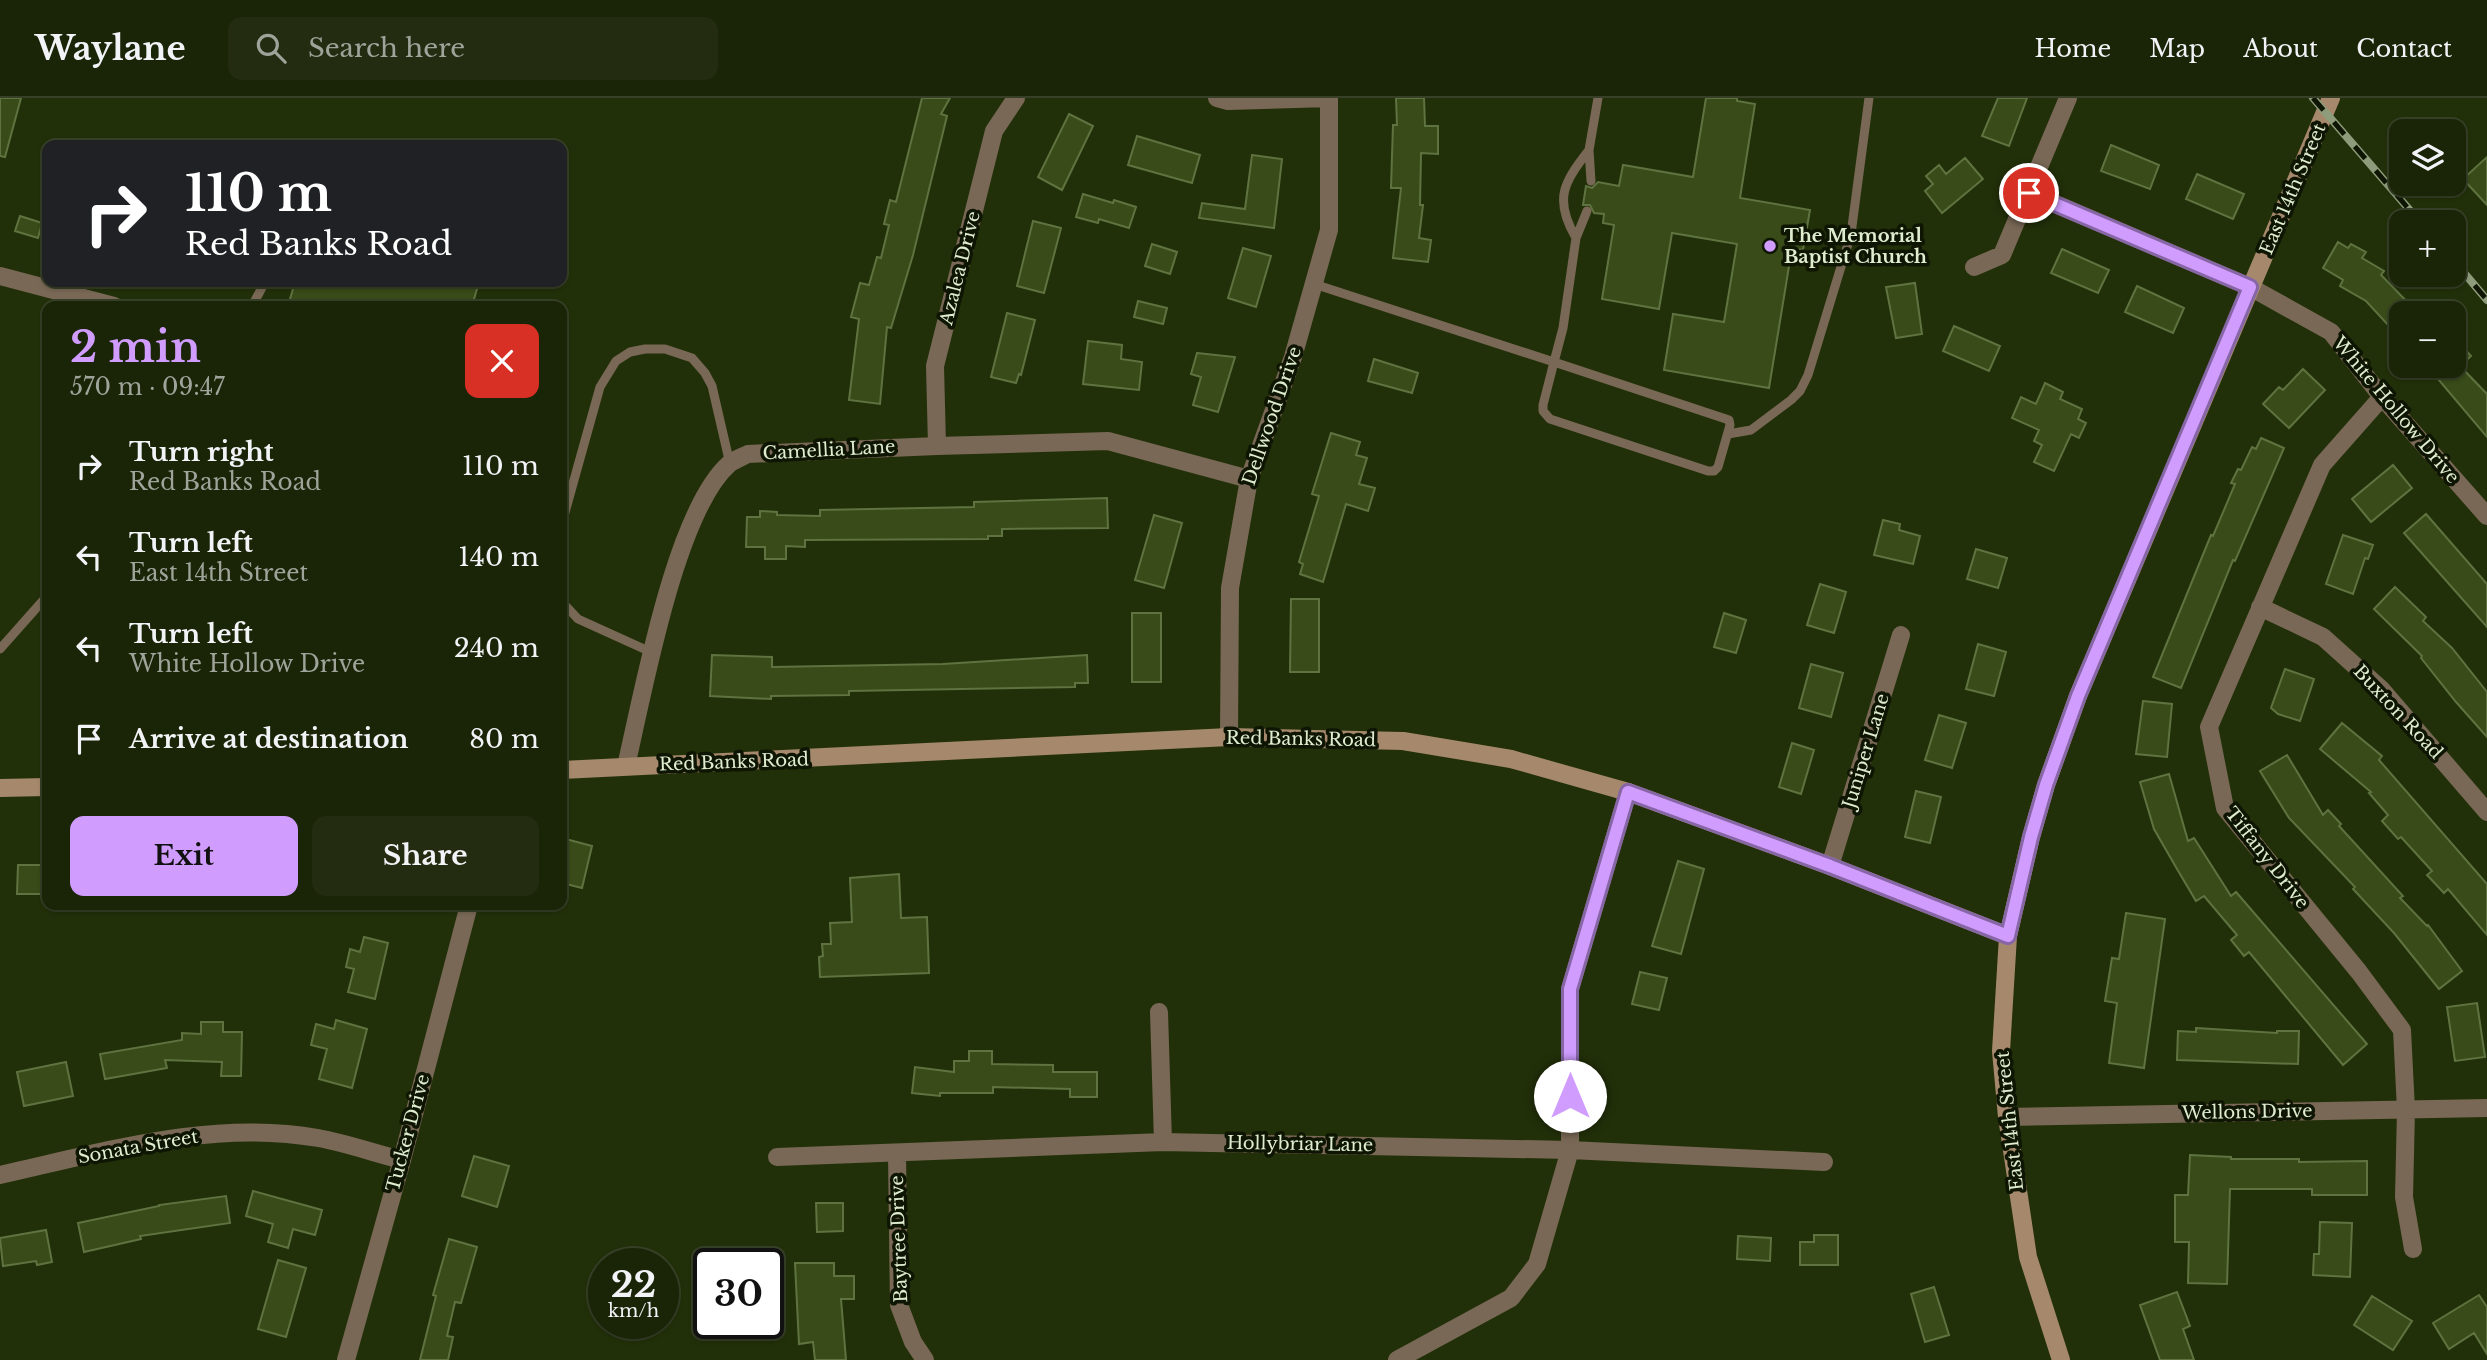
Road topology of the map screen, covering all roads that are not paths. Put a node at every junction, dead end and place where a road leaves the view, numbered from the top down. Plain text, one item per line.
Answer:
1 (1016, 98) edge
2 (1217, 98) edge
3 (1329, 98) edge
4 (1598, 98) edge
5 (1870, 98) edge
6 (2068, 98) edge
7 (2331, 98) edge
8 (1589, 150) junction
9 (1591, 181) dead end
10 (2029, 193) junction
11 (1587, 211) dead end
12 (1576, 238) junction
13 (1974, 267) dead end
14 (0, 276) edge
15 (1314, 284) junction
16 (2250, 287) junction
17 (95, 301) edge
18 (1554, 362) junction
19 (2382, 397) junction
20 (1728, 434) junction
21 (937, 446) junction
22 (730, 464) junction
23 (1249, 479) junction
24 (567, 505) edge
25 (2487, 516) edge
26 (42, 602) edge
27 (567, 607) edge
28 (2260, 607) junction
29 (1901, 635) dead end
30 (0, 649) edge
31 (653, 653) junction
32 (1228, 737) junction
33 (626, 766) junction
34 (567, 770) edge
35 (42, 787) edge
36 (0, 788) edge
37 (1628, 792) junction
38 (2487, 812) edge
39 (1830, 866) junction
40 (467, 910) edge
41 (2008, 936) junction
42 (1159, 1012) dead end
43 (2487, 1108) edge
44 (2406, 1110) junction
45 (2007, 1116) junction
46 (1163, 1142) junction
47 (1570, 1150) junction
48 (897, 1154) junction
49 (777, 1157) dead end
50 (402, 1160) junction
51 (1824, 1162) dead end
52 (0, 1175) edge
53 (2413, 1250) dead end
54 (346, 1360) edge
55 (925, 1360) edge
56 (1397, 1360) edge
57 (2061, 1360) edge

1 - 21 street, Azalea Drive
2 - 3 street
3 - 15 street, Dellwood Drive
4 - 8 lane
5 - 20 lane
6 - 10 street
7 - 16 street, East 14th Street
8 - 9 lane
8 - 12 lane
10 - 13 street
10 - 16 street, White Hollow Drive
11 - 12 lane
12 - 18 lane
14 - 17 street
15 - 18 lane
15 - 23 street, Dellwood Drive
16 - 19 street, White Hollow Drive
16 - 41 street, East 14th Street
18 - 20 lane
18 - 20 lane
19 - 25 street, White Hollow Drive
19 - 28 street, Tiffany Drive
21 - 22 street, Camellia Lane
21 - 23 street, Camellia Lane
22 - 24 lane
22 - 31 street
23 - 32 street, Dellwood Drive
26 - 30 lane
27 - 31 lane
28 - 38 street, Buxton Road
28 - 44 street, Tiffany Drive
29 - 39 street, Juniper Lane
31 - 33 street
32 - 33 street, Red Banks Road
32 - 37 street, Red Banks Road
33 - 34 street, Red Banks Road
35 - 36 street
37 - 39 street, Red Banks Road
37 - 47 street
39 - 41 street, Red Banks Road
40 - 50 street, Tucker Drive
41 - 45 street, East 14th Street
42 - 46 street
43 - 44 street, Wellons Drive
44 - 45 street, Wellons Drive
44 - 53 street, Tiffany Drive
45 - 57 street, East 14th Street
46 - 47 street, Hollybriar Lane
46 - 48 street, Hollybriar Lane
47 - 51 street, Hollybriar Lane
47 - 56 street
48 - 49 street, Hollybriar Lane
48 - 55 street, Baytree Drive
50 - 52 street, Sonata Street
50 - 54 street, Tucker Drive

